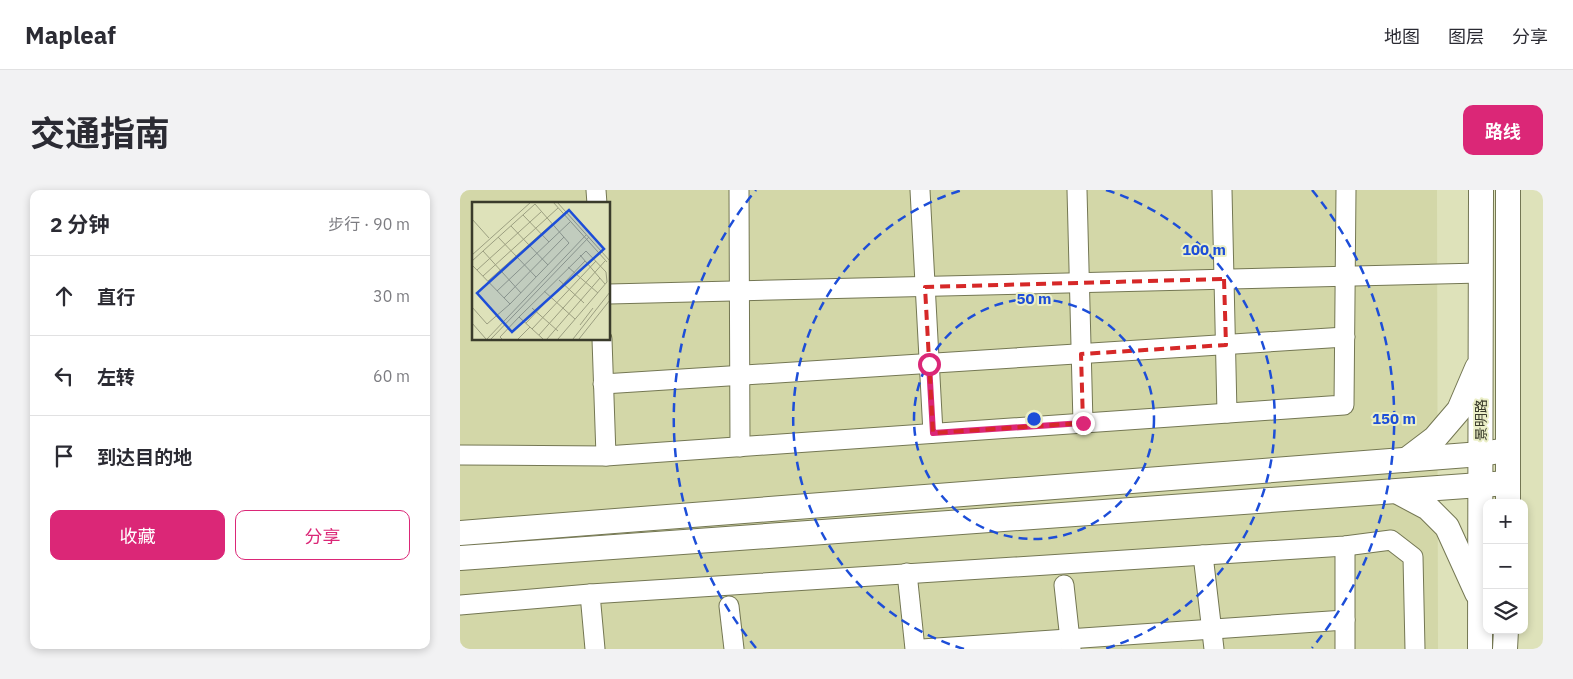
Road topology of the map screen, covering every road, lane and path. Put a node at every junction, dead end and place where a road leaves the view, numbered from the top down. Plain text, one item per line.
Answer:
1 (739, 190) edge
2 (920, 190) edge
3 (1077, 190) edge
4 (1222, 190) edge
5 (1346, 190) edge
6 (1481, 190) edge
7 (1508, 190) edge
8 (1481, 273) junction
9 (1345, 276) junction
10 (1224, 279) junction
11 (1080, 283) junction
12 (926, 286) junction
13 (739, 291) junction
14 (610, 294) edge
15 (1344, 337) junction
16 (602, 340) edge
17 (1226, 345) junction
18 (1081, 354) junction
19 (1481, 360) junction
20 (929, 364) junction
21 (739, 376) junction
22 (603, 384) junction
23 (1227, 413) junction
24 (1083, 423) junction
25 (933, 433) junction
26 (740, 446) junction
27 (1507, 450) junction
28 (1480, 454) junction
29 (460, 455) edge
30 (606, 456) junction
31 (1406, 460) junction
32 (1482, 486) junction
33 (1398, 492) junction
34 (1508, 493) edge
35 (460, 534) edge
36 (1346, 546) junction
37 (1203, 555) junction
38 (460, 558) edge
39 (907, 573) junction
40 (1064, 586) dead end
41 (590, 594) junction
42 (1480, 600) junction
43 (460, 605) edge
44 (729, 606) dead end
45 (1345, 620) junction
46 (1212, 629) junction
47 (1506, 634) edge
48 (1070, 644) edge
49 (595, 649) edge
50 (734, 649) edge
51 (915, 649) edge
52 (922, 649) edge
53 (1214, 649) edge
54 (1345, 649) edge
55 (1415, 649) edge
56 (1480, 649) edge
57 (1505, 649) edge

1 - 13 street
2 - 12 street
3 - 11 street
4 - 10 street
5 - 9 street
6 - 8 street, 景明路
7 - 27 street, 景明路
8 - 9 street
8 - 19 street, 景明路
9 - 10 street
9 - 15 street
10 - 11 street
10 - 17 street
11 - 12 street
11 - 18 street
12 - 13 street
12 - 20 street
13 - 14 street
13 - 21 street
15 - 17 street
15 - 23 street
16 - 22 street
17 - 18 street
17 - 23 street
18 - 20 street
18 - 24 street
19 - 28 street, 景明路
19 - 31 street
20 - 21 street
20 - 25 street
21 - 22 street
21 - 26 street
22 - 30 street
23 - 24 street
24 - 25 street
25 - 26 street
26 - 30 street
27 - 28 street
27 - 34 street, 景明路
28 - 31 street
28 - 32 street, 景明路
29 - 30 street
31 - 35 street
32 - 33 street
32 - 34 street
32 - 42 street, 景明路
33 - 38 street
33 - 42 street
36 - 37 street
36 - 45 street
36 - 55 street
37 - 39 street
37 - 46 street
39 - 41 street
39 - 51 street
40 - 48 street
41 - 43 street
41 - 49 street
42 - 56 street, 景明路
44 - 50 street
45 - 46 street
45 - 54 street
46 - 48 street
46 - 53 street
47 - 57 street
48 - 52 street

